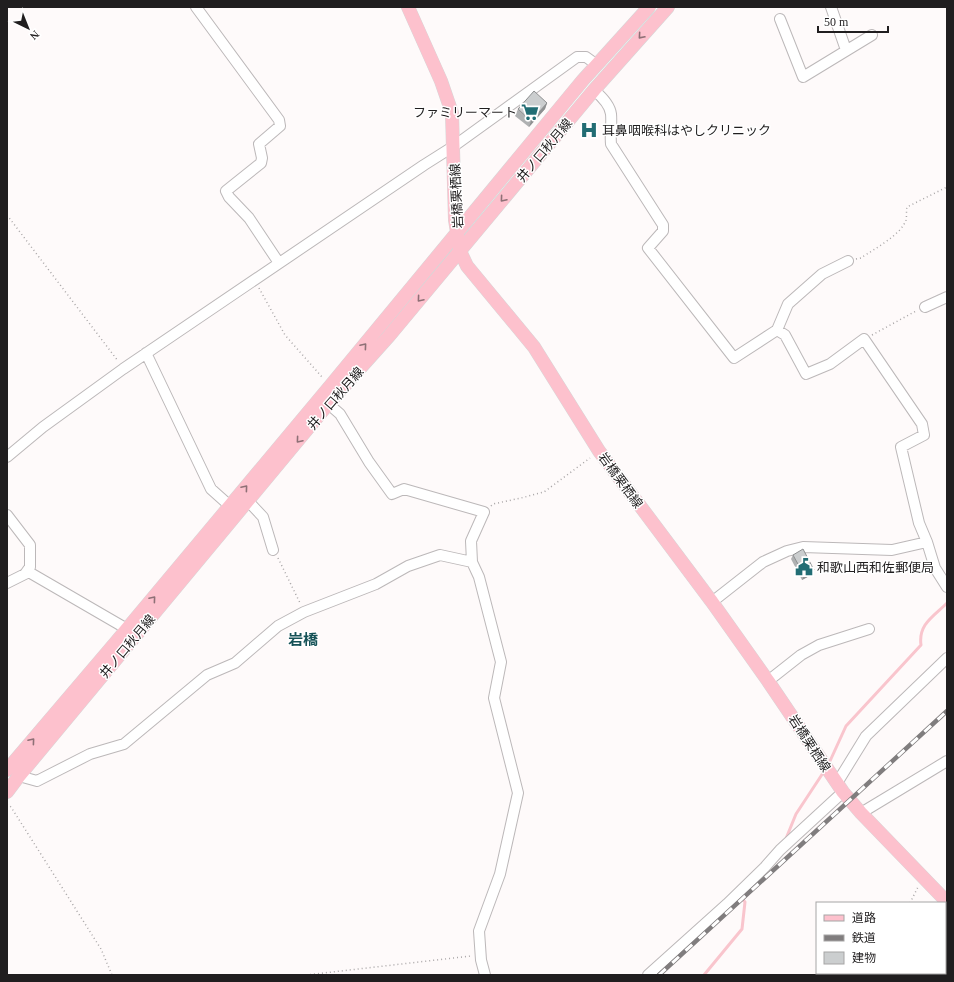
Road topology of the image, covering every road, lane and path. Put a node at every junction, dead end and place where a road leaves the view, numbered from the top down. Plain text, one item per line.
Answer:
1 (196, 7) edge
2 (408, 7) edge
3 (649, 7) edge
4 (668, 7) edge
5 (831, 7) edge
6 (780, 19) dead end
7 (872, 35) dead end
8 (846, 50) junction
9 (596, 65) junction
10 (594, 90) junction
11 (454, 146) junction
12 (947, 187) edge
13 (7, 214) edge
14 (457, 234) junction
15 (460, 251) junction
16 (848, 261) joint
17 (280, 263) junction
18 (254, 280) junction
19 (947, 297) edge
20 (925, 307) joint
21 (778, 330) junction
22 (864, 339) junction
23 (146, 353) junction
24 (124, 369) junction
25 (331, 386) junction
26 (325, 400) junction
27 (599, 451) junction
28 (7, 457) edge
29 (248, 501) junction
30 (230, 506) junction
31 (484, 512) junction
32 (7, 515) edge
33 (927, 542) junction
34 (273, 550) joint
35 (472, 562) junction
36 (27, 571) junction
37 (7, 583) edge
38 (947, 586) edge
39 (712, 602) junction
40 (304, 612) junction
41 (127, 629) junction
42 (869, 629) dead end
43 (947, 658) edge
44 (768, 681) junction
45 (947, 761) edge
46 (13, 773) edge
47 (840, 788) junction
48 (7, 792) edge
49 (7, 804) edge
50 (861, 813) junction
51 (923, 876) junction
52 (910, 902) edge
53 (947, 902) edge
54 (481, 954) junction
55 (112, 975) edge
56 (306, 975) edge
57 (485, 975) edge
58 (648, 975) edge

1 - 17 street
2 - 11 main road, 岩橋栗栖線
3 - 9 main road, 井ノ口秋月線
4 -> 10 main road, 井ノ口秋月線
5 - 8 street
6 - 8 street
7 - 8 street
9 - 11 street
9 - 14 main road, 井ノ口秋月線
10 -> 15 main road, 井ノ口秋月線
10 - 21 street
11 - 14 main road, 岩橋栗栖線
11 - 17 street
12 - 16 path
13 - 24 path
14 - 15 main road, 岩橋栗栖線
25 -> 14 main road, 井ノ口秋月線
15 -> 26 main road, 井ノ口秋月線
15 - 27 main road, 岩橋栗栖線
16 - 21 street
17 - 18 street
18 - 23 street
18 - 25 path
19 - 20 street
20 - 22 path
21 - 22 street
22 - 33 street
23 - 24 street
23 - 30 street
24 - 28 street
25 - 26 main road, 井ノ口秋月線
26 -> 29 main road, 井ノ口秋月線
30 -> 26 main road, 井ノ口秋月線
26 - 31 street
27 - 31 path
27 - 39 main road, 岩橋栗栖線
29 - 34 street
29 - 46 main road, 井ノ口秋月線
41 -> 30 main road, 井ノ口秋月線
31 - 35 street
32 - 36 street
33 - 38 street
33 - 39 street
34 - 40 path
35 - 40 street
35 - 54 street
36 - 37 street
36 - 41 street
39 - 44 main road, 岩橋栗栖線
40 - 46 street
46 -> 41 main road, 井ノ口秋月線
42 - 44 street
43 - 47 street
44 - 47 main road, 岩橋栗栖線
45 - 50 street
46 - 48 main road, 井ノ口秋月線
47 - 50 main road, 岩橋栗栖線
47 - 58 street
49 - 55 path
50 - 51 main road, 岩橋栗栖線
51 - 52 path
51 - 53 main road, 岩橋栗栖線
54 - 56 path
54 - 57 street

